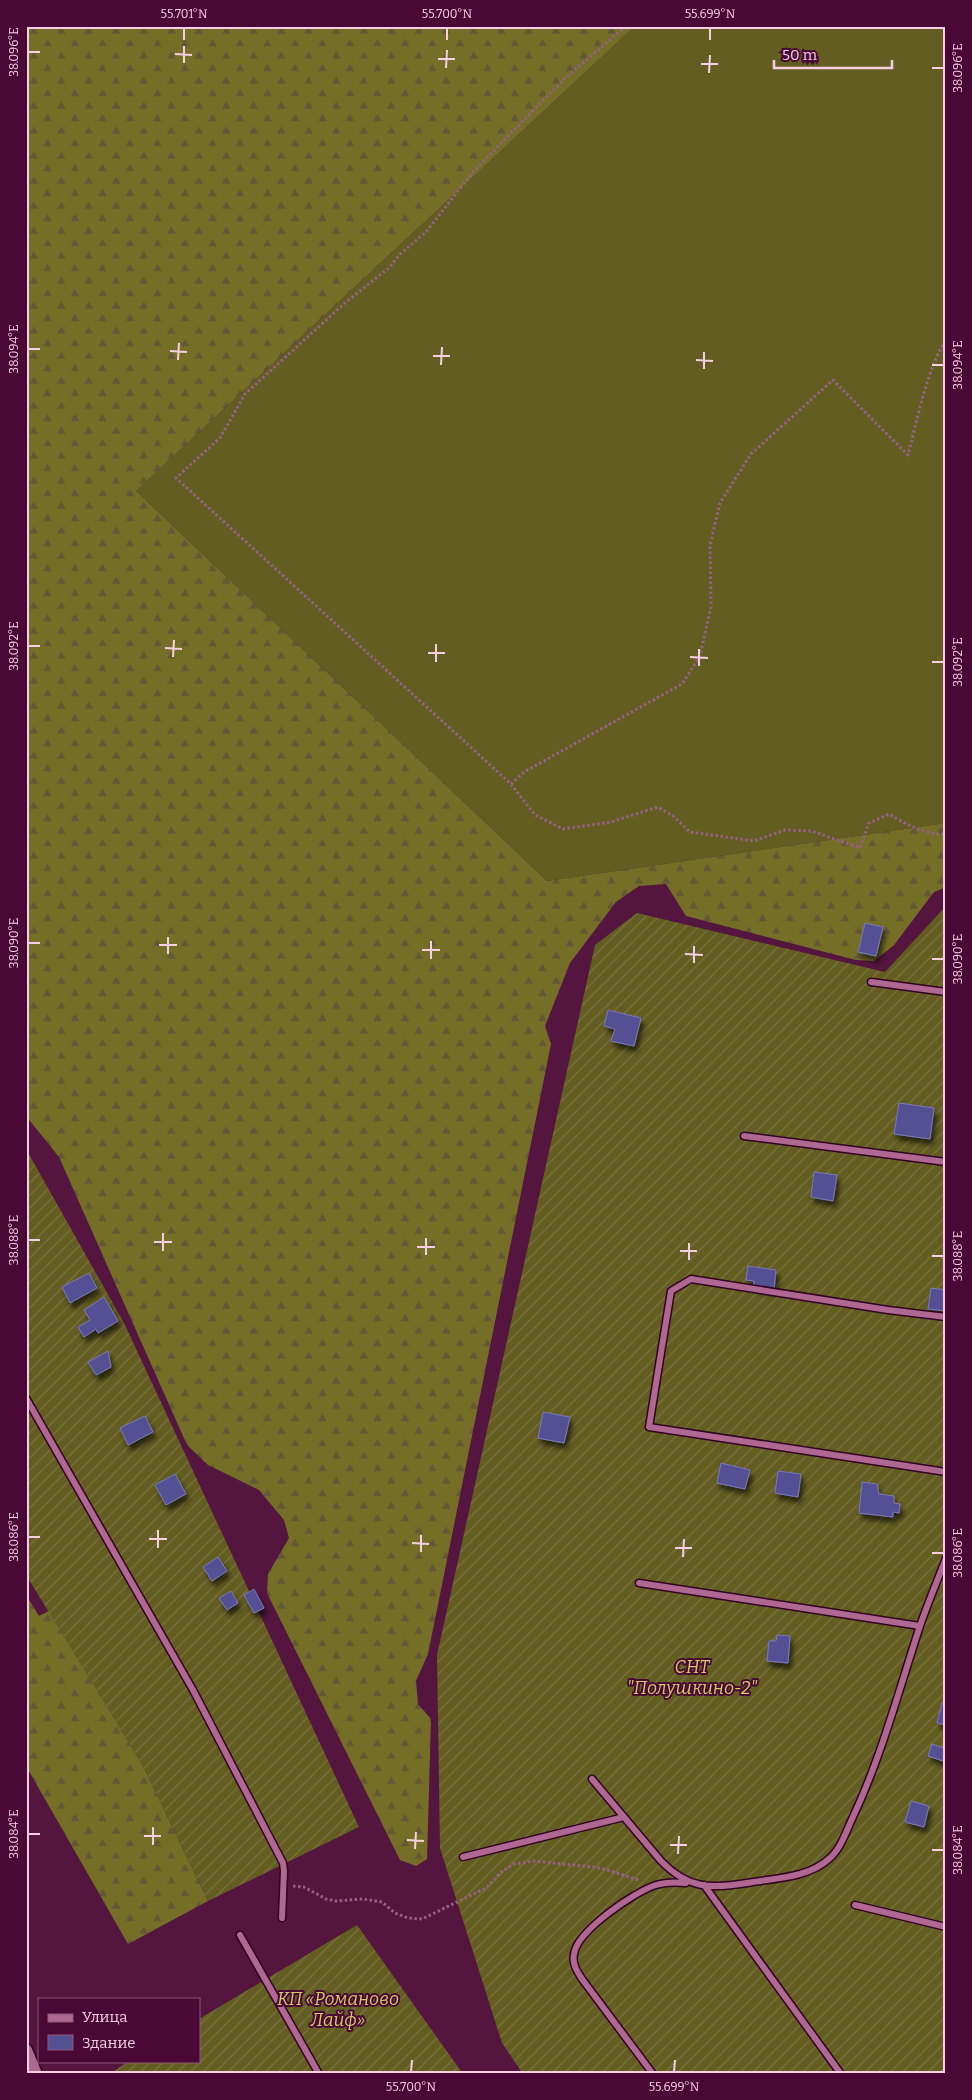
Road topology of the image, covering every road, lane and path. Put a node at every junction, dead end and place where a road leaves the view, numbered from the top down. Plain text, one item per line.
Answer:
1 (626, 26) edge
2 (946, 342) edge
3 (511, 784) junction
4 (946, 834) edge
5 (871, 982) dead end
6 (946, 992) edge
7 (744, 1136) dead end
8 (946, 1162) edge
9 (946, 1317) edge
10 (26, 1398) edge
11 (946, 1472) edge
12 (946, 1558) edge
13 (639, 1583) dead end
14 (920, 1626) junction
15 (592, 1779) dead end
16 (624, 1817) junction
17 (463, 1857) dead end
18 (693, 1883) junction
19 (284, 1885) junction
20 (654, 1885) junction
21 (704, 1886) junction
22 (855, 1905) dead end
23 (282, 1918) dead end
24 (946, 1927) edge
25 (240, 1935) dead end
26 (26, 2050) edge
27 (36, 2074) edge
28 (319, 2074) edge
29 (653, 2074) edge
30 (841, 2074) edge

1 - 3 path
2 - 3 path
3 - 4 path
5 - 6 lane
7 - 8 lane
9 - 11 lane
10 - 19 lane
12 - 14 lane
13 - 14 lane
14 - 21 lane
15 - 16 lane
16 - 17 lane
16 - 18 lane
18 - 20 lane
18 - 21 lane
19 - 20 path
19 - 23 lane
20 - 29 lane
21 - 30 lane
22 - 24 lane
25 - 28 lane
26 - 27 street

